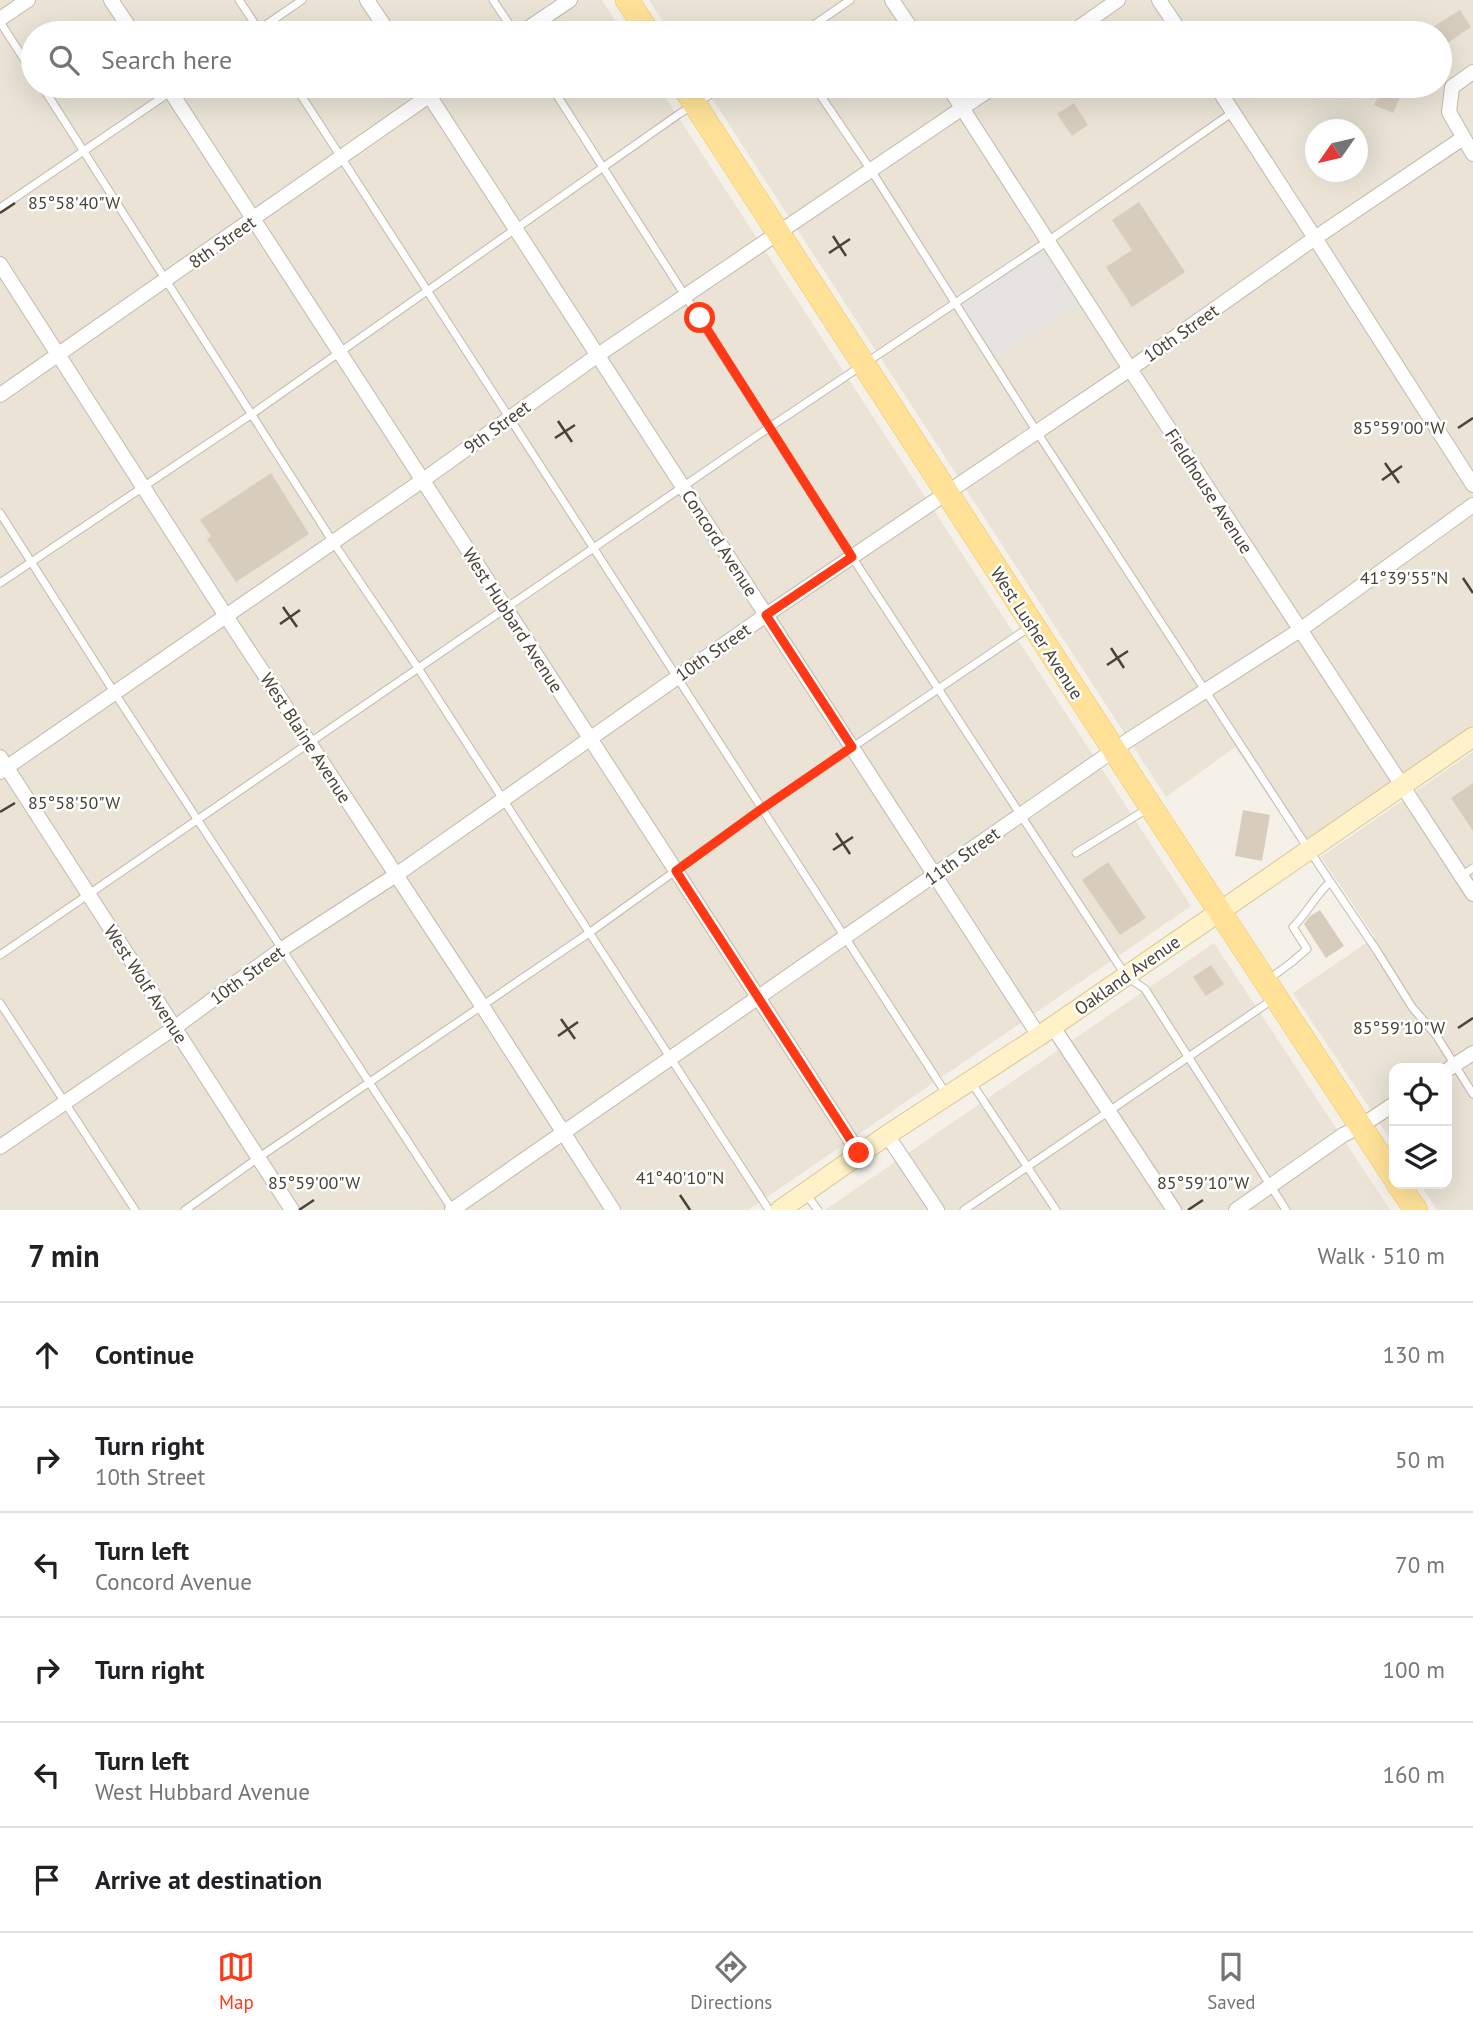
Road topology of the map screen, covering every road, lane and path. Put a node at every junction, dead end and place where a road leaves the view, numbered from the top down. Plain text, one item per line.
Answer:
1 (28, 0) edge
2 (111, 0) edge
3 (239, 0) edge
4 (302, 0) edge
5 (367, 0) edge
6 (493, 0) edge
7 (570, 0) edge
8 (627, 0) edge
9 (850, 0) edge
10 (892, 0) edge
11 (1118, 0) edge
12 (1159, 0) edge
13 (0, 21) edge
14 (125, 21) edge
15 (251, 21) edge
16 (273, 21) edge
17 (381, 21) edge
18 (507, 21) edge
19 (539, 21) edge
20 (641, 21) edge
21 (819, 21) edge
22 (906, 21) edge
23 (1088, 21) edge
24 (1173, 21) edge
25 (21, 54) edge
26 (1473, 72) edge
27 (1452, 87) edge
28 (50, 98) edge
29 (158, 98) edge
30 (178, 98) edge
31 (303, 98) edge
32 (417, 98) edge
33 (431, 98) edge
34 (559, 98) edge
35 (687, 98) edge
36 (691, 98) edge
37 (822, 98) edge
38 (956, 98) edge
39 (978, 98) edge
40 (1224, 98) edge
41 (1451, 98) edge
42 (963, 108) junction
43 (1233, 112) junction
44 (1463, 138) junction
45 (84, 150) junction
46 (1473, 154) edge
47 (342, 158) junction
48 (603, 168) junction
49 (871, 170) junction
50 (0, 208) edge
51 (254, 220) junction
52 (516, 230) junction
53 (778, 232) junction
54 (1315, 238) junction
55 (1048, 240) junction
56 (0, 264) edge
57 (167, 280) junction
58 (427, 289) junction
59 (686, 296) junction
60 (955, 302) junction
61 (340, 352) junction
62 (59, 355) junction
63 (598, 355) junction
64 (863, 365) junction
65 (1130, 369) junction
66 (0, 396) edge
67 (252, 414) junction
68 (509, 419) junction
69 (770, 427) junction
70 (1037, 432) junction
71 (423, 480) junction
72 (1473, 485) edge
73 (683, 486) junction
74 (143, 487) junction
75 (947, 493) junction
76 (1473, 505) edge
77 (0, 513) edge
78 (333, 542) junction
79 (593, 548) junction
80 (852, 557) junction
81 (30, 562) junction
82 (0, 583) edge
83 (506, 608) junction
84 (766, 615) junction
85 (226, 616) junction
86 (1032, 625) junction
87 (1300, 630) junction
88 (418, 668) junction
89 (677, 678) junction
90 (938, 690) junction
91 (1205, 691) junction
92 (114, 692) junction
93 (590, 739) junction
94 (309, 743) junction
95 (1471, 744) edge
96 (852, 747) junction
97 (1114, 750) junction
98 (2, 766) edge
99 (1402, 787) junction
100 (503, 800) junction
101 (1151, 807) junction
102 (763, 808) junction
103 (1020, 816) junction
104 (197, 820) junction
105 (1309, 850) junction
106 (1076, 853) dead end
107 (676, 871) junction
108 (1467, 872) edge
109 (396, 875) junction
110 (935, 875) junction
111 (1330, 883) junction
112 (88, 894) junction
113 (1473, 894) edge
114 (1219, 912) junction
115 (589, 933) junction
116 (846, 936) junction
117 (282, 949) junction
118 (0, 955) edge
119 (1126, 976) junction
120 (1270, 989) junction
121 (758, 997) junction
122 (0, 1003) edge
123 (481, 1004) junction
124 (174, 1028) junction
125 (1046, 1031) junction
126 (1473, 1053) edge
127 (1188, 1057) junction
128 (669, 1058) junction
129 (1448, 1063) edge
130 (1452, 1067) edge
131 (1452, 1070) edge
132 (970, 1081) junction
133 (370, 1083) junction
134 (1473, 1094) edge
135 (948, 1095) junction
136 (64, 1103) junction
137 (1389, 1107) edge
138 (1109, 1111) junction
139 (1361, 1126) junction
140 (563, 1131) junction
141 (887, 1135) junction
142 (0, 1147) edge
143 (859, 1153) junction
144 (258, 1157) junction
145 (1027, 1167) junction
146 (1389, 1169) edge
147 (1270, 1186) junction
148 (1401, 1189) edge
149 (805, 1192) junction
150 (135, 1210) edge
151 (185, 1210) edge
152 (292, 1210) edge
153 (452, 1210) edge
154 (614, 1210) edge
155 (768, 1210) edge
156 (779, 1210) edge
157 (818, 1210) edge
158 (937, 1210) edge
159 (964, 1210) edge
160 (1056, 1210) edge
161 (1174, 1210) edge
162 (1236, 1210) edge
163 (1286, 1210) edge
164 (1416, 1210) edge

1 - 13 street
2 - 14 street
3 - 15 lane
4 - 16 lane
5 - 17 street
6 - 18 lane
7 - 19 street
8 - 20 main road
9 - 21 lane
10 - 22 street
11 - 23 street
12 - 24 street
13 - 25 lane
26 - 27 street
28 - 45 lane
29 - 45 lane
30 - 51 street, West Hubbard Avenue
31 - 47 lane
32 - 47 street, 8th Street
33 - 52 street, Concord Avenue
34 - 48 lane
35 - 48 lane
36 - 53 main road, West Lusher Avenue
37 - 49 lane
38 - 42 street, Fieldhouse Avenue
39 - 42 street, 9th Street
40 - 43 street
41 - 44 street
42 - 49 street, 9th Street
42 - 55 street, Fieldhouse Avenue
43 - 54 street
43 - 55 lane
44 - 46 street
44 - 54 street, 10th Street
45 - 50 lane
45 - 57 lane
47 - 51 street, 8th Street
47 - 58 lane
48 - 52 lane
48 - 59 lane
49 - 53 street, 9th Street
49 - 60 lane
51 - 57 street, 8th Street
51 - 61 street, West Hubbard Avenue
52 - 58 lane
52 - 63 street, Concord Avenue
53 - 59 street, 9th Street
53 - 64 main road, West Lusher Avenue
54 - 65 street, 10th Street
54 - 72 street
55 - 60 lane
55 - 65 street, Fieldhouse Avenue
56 - 62 street, West Blaine Avenue
57 - 62 street, 8th Street
57 - 67 lane
58 - 61 lane
58 - 68 lane
59 - 63 street, 9th Street
59 - 69 lane
60 - 64 lane
60 - 70 lane
61 - 67 lane
61 - 71 street, West Hubbard Avenue
62 - 66 street, 8th Street
62 - 74 street, West Blaine Avenue
63 - 68 street, 9th Street
63 - 73 street, Concord Avenue
64 - 69 lane
64 - 75 main road, West Lusher Avenue
65 - 70 street, 10th Street
65 - 87 street, Fieldhouse Avenue
67 - 74 lane
67 - 78 lane
68 - 71 street, 9th Street
68 - 79 lane
69 - 73 lane
69 - 80 lane
70 - 75 street, 10th Street
70 - 91 lane
71 - 78 street, 9th Street
71 - 83 street, West Hubbard Avenue
73 - 79 lane
73 - 84 street, Concord Avenue
74 - 81 lane
74 - 85 street, West Blaine Avenue
75 - 80 street, 10th Street
75 - 86 main road, West Lusher Avenue
76 - 87 street, 11th Street
77 - 81 lane
78 - 85 street, 9th Street
78 - 88 lane
79 - 83 lane
79 - 89 lane
80 - 84 street, 10th Street
80 - 90 lane
81 - 82 lane
81 - 92 lane
83 - 88 lane
83 - 93 street, West Hubbard Avenue
84 - 89 street, 10th Street
84 - 96 street, Concord Avenue
85 - 92 street, 9th Street
85 - 94 street, West Blaine Avenue
86 - 90 lane
86 - 97 main road, West Lusher Avenue
87 - 91 street, 11th Street
87 - 99 street, Fieldhouse Avenue
88 - 94 lane
88 - 100 lane
89 - 93 street, 10th Street
89 - 102 lane
90 - 96 lane
90 - 103 lane
91 - 97 street, 11th Street
91 - 105 lane
92 - 98 street, 9th Street
92 - 104 lane
93 - 100 street, 10th Street
93 - 107 street, West Hubbard Avenue
94 - 104 lane
94 - 109 street, West Blaine Avenue
95 - 99 street, Oakland Avenue
96 - 102 lane
96 - 110 street, Concord Avenue
97 - 101 main road, West Lusher Avenue
97 - 103 street, 11th Street
98 - 112 street, West Wolf Avenue
99 - 105 street, Oakland Avenue
99 - 108 street, Fieldhouse Avenue
100 - 109 street, 10th Street
100 - 115 lane
101 - 106 lane
101 - 114 main road, West Lusher Avenue
102 - 107 lane
102 - 116 lane
103 - 110 street, 11th Street
103 - 119 lane
104 - 112 lane
104 - 117 lane
105 - 111 lane
105 - 114 street, Oakland Avenue
107 - 115 lane
107 - 121 street, West Hubbard Avenue
108 - 113 street, Fieldhouse Avenue
109 - 117 street, 10th Street
109 - 123 street, West Blaine Avenue
110 - 116 street, 11th Street
110 - 125 street, Concord Avenue
111 - 120 lane
111 - 129 lane
112 - 118 lane
112 - 124 street, West Wolf Avenue
114 - 119 street, Oakland Avenue
114 - 120 main road, West Lusher Avenue
115 - 123 lane
115 - 128 lane
116 - 121 street, 11th Street
116 - 135 lane
117 - 124 street, 10th Street
117 - 133 lane
119 - 125 street, Oakland Avenue
119 - 127 lane
120 - 127 lane
120 - 139 main road, West Lusher Avenue
121 - 128 street, 11th Street
121 - 143 street, West Hubbard Avenue
122 - 136 lane
123 - 133 lane
123 - 140 street, West Blaine Avenue
124 - 136 street, 10th Street
124 - 144 street, West Wolf Avenue
125 - 132 street, Oakland Avenue
125 - 138 street, Concord Avenue
126 - 130 street
127 - 138 lane
127 - 147 lane
128 - 140 street, 11th Street
128 - 155 lane
131 - 134 lane
132 - 135 street, Oakland Avenue
132 - 145 lane
133 - 144 lane
133 - 153 lane
135 - 141 street, Oakland Avenue
136 - 142 street, 10th Street
136 - 150 lane
137 - 139 street
138 - 145 lane
138 - 161 street, Concord Avenue
139 - 146 main road, West Lusher Avenue
139 - 147 street
140 - 153 street, 11th Street
140 - 154 street, West Blaine Avenue
141 - 143 street, Oakland Avenue
141 - 158 street
143 - 149 street, Oakland Avenue
144 - 151 lane
144 - 152 street, West Wolf Avenue
145 - 159 lane
145 - 160 lane
147 - 162 street
147 - 163 lane
148 - 164 main road
149 - 156 street, Oakland Avenue
149 - 157 lane

